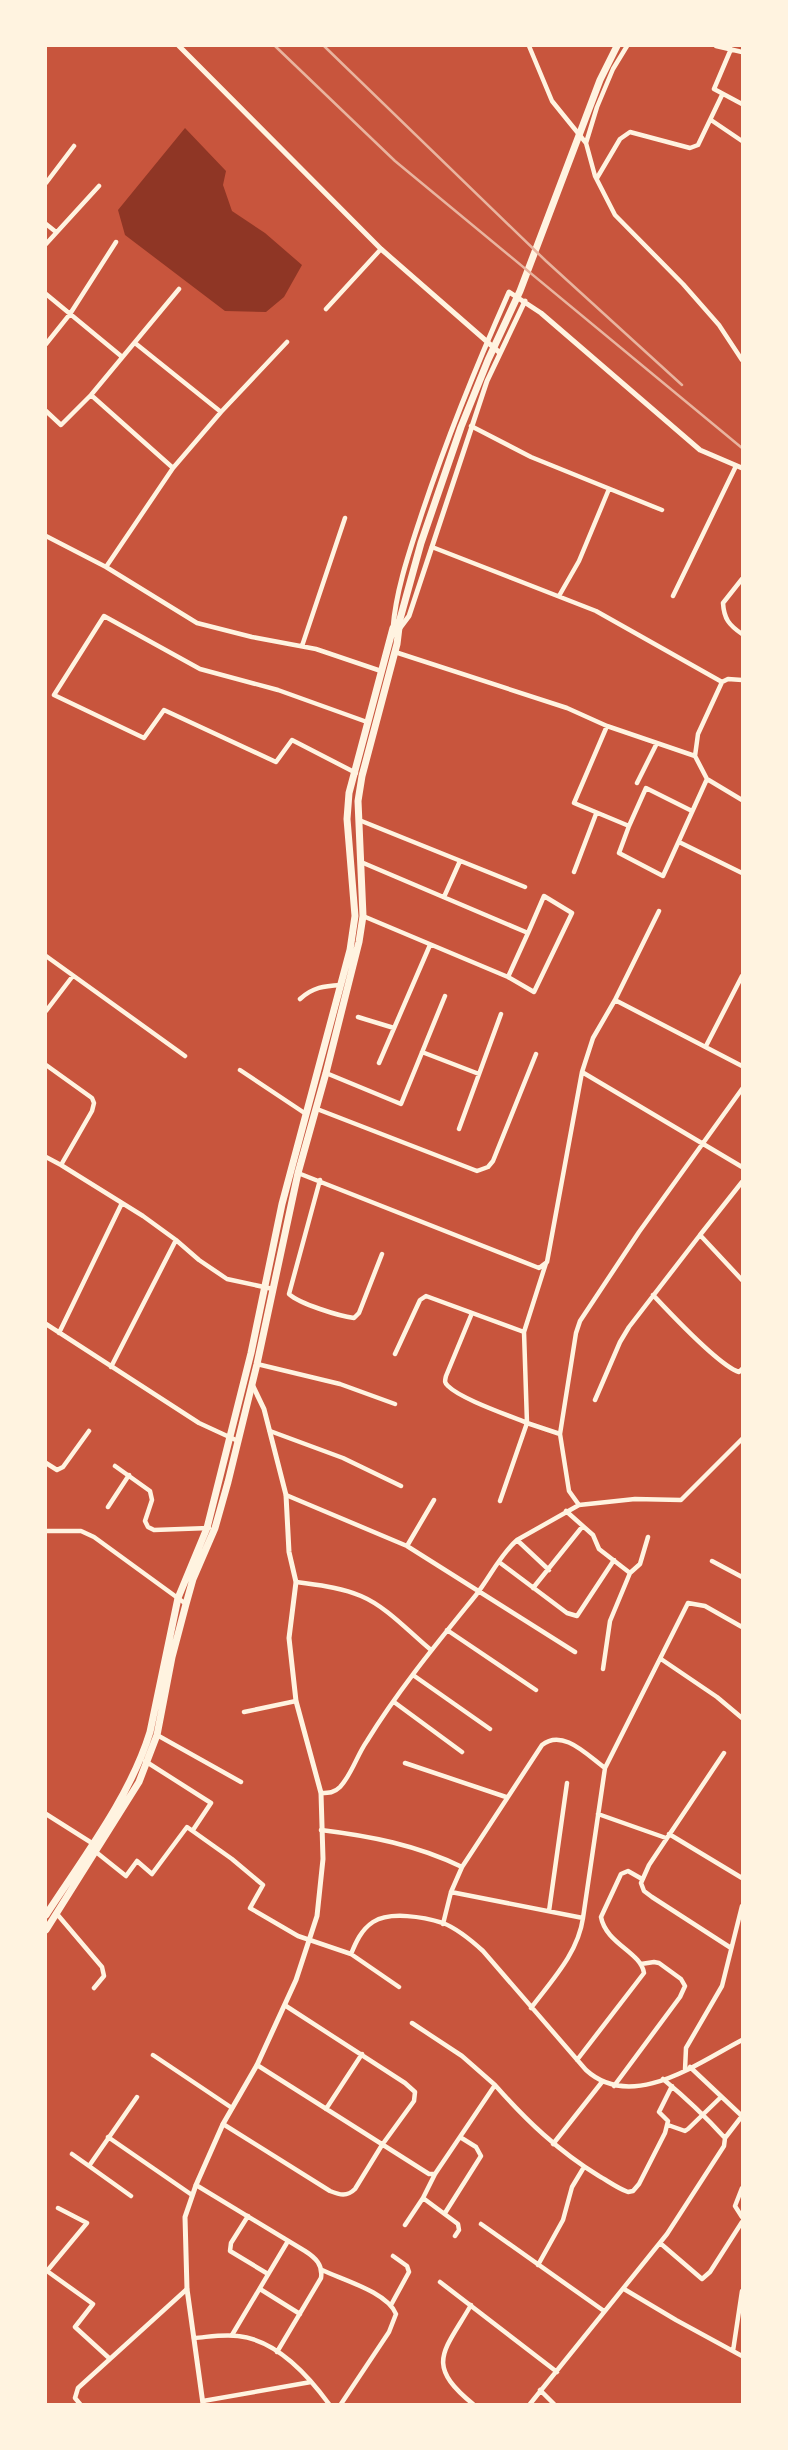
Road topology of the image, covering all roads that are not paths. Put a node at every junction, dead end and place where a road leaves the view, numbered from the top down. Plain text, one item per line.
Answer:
1 (179, 46) edge
2 (529, 46) edge
3 (617, 46) edge
4 (627, 46) edge
5 (716, 46) edge
6 (731, 49) junction
7 (743, 52) edge
8 (722, 95) junction
9 (743, 104) edge
10 (711, 120) junction
11 (743, 141) edge
12 (586, 143) junction
13 (74, 146) dead end
14 (597, 178) junction
15 (46, 183) edge
16 (99, 186) dead end
17 (46, 224) edge
18 (56, 232) junction
19 (116, 242) dead end
20 (46, 244) edge
21 (381, 249) junction
22 (179, 289) dead end
23 (46, 294) edge
24 (525, 301) junction
25 (326, 309) dead end
26 (70, 314) junction
27 (135, 342) junction
28 (287, 342) dead end
29 (487, 343) junction
30 (46, 344) edge
31 (500, 353) junction
32 (121, 356) junction
33 (743, 360) edge
34 (91, 395) junction
35 (46, 411) edge
36 (221, 412) junction
37 (471, 426) junction
38 (739, 467) edge
39 (173, 468) junction
40 (610, 489) junction
41 (662, 510) dead end
42 (345, 518) dead end
43 (47, 537) edge
44 (46, 544) edge
45 (431, 547) junction
46 (106, 567) junction
47 (743, 579) edge
48 (559, 596) junction
49 (673, 596) dead end
50 (397, 628) junction
51 (743, 634) edge
52 (302, 646) junction
53 (395, 652) junction
54 (381, 671) junction
55 (743, 680) edge
56 (722, 682) junction
57 (367, 722) junction
58 (607, 726) junction
59 (657, 743) junction
60 (695, 756) junction
61 (353, 771) junction
62 (362, 776) junction
63 (707, 779) junction
64 (637, 783) dead end
65 (742, 799) edge
66 (692, 811) junction
67 (596, 814) junction
68 (358, 819) junction
69 (629, 826) junction
70 (678, 842) junction
71 (460, 861) junction
72 (360, 862) junction
73 (574, 872) dead end
74 (743, 873) edge
75 (525, 887) dead end
76 (444, 897) junction
77 (659, 911) dead end
78 (363, 916) junction
79 (528, 933) junction
80 (430, 945) junction
81 (46, 956) edge
82 (743, 976) edge
83 (72, 977) junction
84 (508, 977) junction
85 (344, 985) junction
86 (446, 996) dead end
87 (300, 999) dead end
88 (615, 1000) junction
89 (46, 1011) edge
90 (501, 1014) dead end
91 (358, 1017) dead end
92 (394, 1028) junction
93 (706, 1046) junction
94 (422, 1052) junction
95 (536, 1054) dead end
96 (185, 1056) dead end
97 (379, 1063) dead end
98 (46, 1065) edge
99 (743, 1066) edge
100 (240, 1070) dead end
101 (582, 1072) junction
102 (326, 1073) junction
103 (480, 1074) junction
104 (743, 1089) edge
105 (317, 1110) junction
106 (306, 1114) junction
107 (459, 1129) dead end
108 (704, 1144) junction
109 (46, 1157) edge
110 (61, 1165) junction
111 (743, 1167) edge
112 (298, 1173) junction
113 (320, 1180) junction
114 (742, 1185) edge
115 (122, 1203) junction
116 (700, 1235) junction
117 (176, 1240) junction
118 (382, 1254) dead end
119 (547, 1262) junction
120 (743, 1280) edge
121 (269, 1288) junction
122 (653, 1295) junction
123 (472, 1313) junction
124 (46, 1324) edge
125 (524, 1332) junction
126 (59, 1333) junction
127 (395, 1354) dead end
128 (257, 1364) junction
129 (111, 1367) junction
130 (743, 1369) edge
131 (248, 1382) junction
132 (595, 1400) dead end
133 (395, 1404) dead end
134 (527, 1423) junction
135 (89, 1431) dead end
136 (269, 1431) junction
137 (560, 1434) junction
138 (229, 1437) junction
139 (742, 1438) edge
140 (238, 1441) junction
141 (46, 1463) edge
142 (115, 1466) dead end
143 (129, 1475) junction
144 (401, 1486) dead end
145 (286, 1496) junction
146 (434, 1500) dead end
147 (500, 1501) dead end
148 (579, 1505) junction
149 (108, 1507) dead end
150 (566, 1511) junction
151 (582, 1527) junction
152 (211, 1528) junction
153 (46, 1531) edge
154 (648, 1537) dead end
155 (517, 1540) junction
156 (407, 1546) junction
157 (614, 1560) junction
158 (712, 1560) dead end
159 (499, 1562) junction
160 (549, 1570) junction
161 (630, 1573) junction
162 (743, 1577) edge
163 (296, 1582) junction
164 (533, 1588) junction
165 (478, 1592) junction
166 (178, 1598) junction
167 (186, 1604) junction
168 (743, 1627) edge
169 (447, 1629) junction
170 (431, 1650) junction
171 (575, 1652) dead end
172 (661, 1659) junction
173 (603, 1669) dead end
174 (413, 1675) junction
175 (536, 1690) dead end
176 (296, 1701) junction
177 (394, 1702) junction
178 (244, 1712) dead end
179 (743, 1718) edge
180 (490, 1728) dead end
181 (157, 1735) junction
182 (462, 1752) dead end
183 (724, 1753) dead end
184 (144, 1761) junction
185 (405, 1763) dead end
186 (605, 1768) junction
187 (241, 1782) dead end
188 (566, 1783) dead end
189 (321, 1793) junction
190 (506, 1797) junction
191 (46, 1814) edge
192 (598, 1814) junction
193 (193, 1830) junction
194 (321, 1830) junction
195 (668, 1836) junction
196 (96, 1848) junction
197 (461, 1867) junction
198 (743, 1878) edge
199 (642, 1879) junction
200 (451, 1892) junction
201 (743, 1906) edge
202 (550, 1912) junction
203 (57, 1914) junction
204 (46, 1915) edge
205 (583, 1918) junction
206 (443, 1923) junction
207 (46, 1930) edge
208 (310, 1941) junction
209 (731, 1948) junction
210 (351, 1954) junction
211 (641, 1964) junction
212 (399, 1987) dead end
213 (94, 1988) dead end
214 (286, 2006) junction
215 (531, 2008) junction
216 (412, 2023) dead end
217 (743, 2040) edge
218 (153, 2054) dead end
219 (362, 2054) junction
220 (577, 2060) junction
221 (257, 2065) junction
222 (688, 2068) junction
223 (663, 2079) junction
224 (602, 2082) junction
225 (495, 2085) junction
226 (614, 2086) junction
227 (672, 2087) junction
228 (137, 2097) dead end
229 (721, 2097) junction
230 (232, 2108) junction
231 (326, 2109) junction
232 (703, 2115) junction
233 (742, 2116) edge
234 (223, 2124) junction
235 (668, 2125) junction
236 (108, 2137) junction
237 (460, 2137) junction
238 (725, 2138) junction
239 (382, 2144) junction
240 (553, 2144) junction
241 (72, 2154) dead end
242 (89, 2166) junction
243 (584, 2167) junction
244 (435, 2174) junction
245 (195, 2185) junction
246 (743, 2188) edge
247 (192, 2195) junction
248 (131, 2196) dead end
249 (423, 2197) junction
250 (58, 2208) dead end
251 (444, 2213) junction
252 (248, 2216) junction
253 (743, 2220) edge
254 (481, 2224) dead end
255 (405, 2225) dead end
256 (455, 2236) dead end
257 (288, 2241) junction
258 (660, 2243) junction
259 (393, 2256) dead end
260 (538, 2265) junction
261 (322, 2270) junction
262 (46, 2272) edge
263 (268, 2274) junction
264 (440, 2282) dead end
265 (187, 2289) junction
266 (260, 2289) junction
267 (624, 2289) junction
268 (743, 2291) edge
269 (391, 2305) junction
270 (471, 2305) junction
271 (741, 2305) edge
272 (604, 2311) junction
273 (299, 2314) junction
274 (232, 2335) junction
275 (194, 2338) junction
276 (733, 2351) junction
277 (277, 2352) junction
278 (743, 2356) edge
279 (108, 2358) junction
280 (557, 2372) junction
281 (312, 2382) junction
282 (540, 2390) junction
283 (203, 2403) edge
284 (80, 2404) edge
285 (328, 2404) edge
286 (341, 2404) edge
287 (473, 2404) edge
288 (530, 2404) edge
289 (554, 2404) edge

1 - 21 street
2 - 12 street
3 - 50 main road
4 - 12 street
5 - 6 street
6 - 7 street
6 - 8 street
8 - 9 street
8 - 10 street
10 - 11 street
10 - 14 street
12 - 14 street
13 - 15 street
14 - 33 street
16 - 18 street
17 - 18 street
18 - 20 street
19 - 26 street
21 - 25 street
21 - 29 street
22 - 27 street
23 - 26 street
24 - 29 street
24 - 31 street
24 - 38 street
26 - 30 street
26 - 32 street
27 - 32 street
27 - 36 street
28 - 36 street
29 - 31 street
29 - 50 street
31 - 37 street
32 - 34 street
34 - 35 street
34 - 39 street
36 - 39 street
37 - 40 street
37 - 45 street
38 - 49 street
39 - 46 street
40 - 41 street
40 - 48 street
42 - 52 street
43 - 44 street
43 - 46 street
45 - 48 street
45 - 50 street
46 - 52 street
47 - 51 street
48 - 56 street
50 - 53 main road
50 - 54 main road
52 - 54 street
53 - 58 street
53 - 62 main road
54 - 57 main road
55 - 56 street
56 - 60 street
57 - 61 main road
57 - 61 street
58 - 59 street
58 - 67 street
59 - 60 street
59 - 64 street
60 - 63 street
61 - 62 street
61 - 85 main road
62 - 68 main road
63 - 65 street
63 - 66 street
66 - 69 street
66 - 70 street
67 - 69 street
67 - 73 street
68 - 71 street
68 - 72 main road
69 - 70 street
70 - 74 street
71 - 75 street
71 - 76 street
72 - 76 street
72 - 78 main road
76 - 79 street
77 - 88 street
78 - 80 street
78 - 85 main road
79 - 84 street
79 - 84 street
80 - 84 street
80 - 92 street
81 - 83 street
82 - 93 street
83 - 89 street
83 - 96 street
85 - 87 street
85 - 102 main road
85 - 106 main road
86 - 94 street
88 - 93 street
88 - 101 street
90 - 103 street
91 - 92 street
92 - 97 street
93 - 99 street
94 - 102 street
94 - 103 street
95 - 105 street
98 - 110 street
100 - 106 street
101 - 108 street
101 - 119 street
102 - 105 main road
103 - 107 street
104 - 108 street
105 - 112 main road
106 - 121 main road
108 - 111 street
108 - 137 street
109 - 110 street
110 - 115 street
112 - 113 street
112 - 121 main road
113 - 118 street
113 - 119 street
114 - 116 street
115 - 117 street
115 - 126 street
116 - 120 street
116 - 122 street
117 - 121 street
117 - 129 street
119 - 125 street
121 - 128 main road
121 - 131 main road
122 - 130 street
122 - 132 street
123 - 125 street
123 - 127 street
123 - 134 street
124 - 126 street
125 - 134 street
126 - 129 street
128 - 131 main road
128 - 133 street
129 - 138 street
131 - 136 street
131 - 138 main road
131 - 140 main road
134 - 137 street
134 - 147 street
135 - 141 street
136 - 144 street
136 - 145 street
137 - 148 street
138 - 140 street
138 - 152 main road
139 - 148 street
140 - 152 main road
142 - 143 street
143 - 149 street
143 - 152 street
145 - 156 street
145 - 163 street
146 - 156 street
148 - 150 street
150 - 151 street
150 - 155 street
151 - 157 street
151 - 160 street
152 - 166 main road
152 - 167 main road
153 - 166 street
154 - 161 street
155 - 159 street
155 - 160 street
156 - 165 street
157 - 161 street
157 - 164 street
158 - 162 street
159 - 164 street
159 - 165 street
160 - 164 street
161 - 173 street
163 - 170 street
163 - 176 street
165 - 169 street
165 - 171 street
166 - 167 street
166 - 184 main road
167 - 181 main road
168 - 172 street
169 - 170 street
169 - 175 street
170 - 174 street
172 - 179 street
172 - 186 street
174 - 177 street
174 - 180 street
176 - 178 street
176 - 189 street
177 - 182 street
177 - 189 street
181 - 184 main road
181 - 187 street
183 - 195 street
184 - 193 street
184 - 196 main road
185 - 190 street
186 - 190 street
186 - 192 street
188 - 202 street
189 - 194 street
190 - 197 street
191 - 196 street
192 - 195 street
192 - 205 street
193 - 196 street
193 - 208 street
194 - 197 street
194 - 208 street
195 - 198 street
195 - 199 street
196 - 203 main road
196 - 204 main road
197 - 200 street
199 - 209 street
199 - 211 street
200 - 202 street
200 - 206 street
201 - 209 street
202 - 205 street
203 - 207 main road
203 - 213 street
205 - 215 street
206 - 210 street
206 - 215 street
208 - 210 street
208 - 214 street
209 - 222 street
210 - 212 street
211 - 220 street
211 - 226 street
214 - 219 street
214 - 221 street
215 - 220 street
216 - 225 street
217 - 222 street
218 - 230 street
219 - 231 street
219 - 239 street
220 - 224 street
221 - 230 street
221 - 231 street
222 - 223 street
222 - 229 street
223 - 226 street
223 - 227 street
224 - 226 street
224 - 240 street
225 - 237 street
225 - 240 street
227 - 232 street
227 - 235 street
228 - 236 street
229 - 232 street
229 - 233 street
230 - 234 street
231 - 239 street
232 - 235 street
232 - 238 street
233 - 238 street
234 - 239 street
234 - 245 street
235 - 243 street
236 - 242 street
236 - 247 street
237 - 244 street
237 - 251 street
238 - 258 street
239 - 244 street
240 - 243 street
241 - 242 street
242 - 248 street
243 - 260 street
244 - 249 street
245 - 247 street
245 - 252 street
246 - 253 street
247 - 265 street
249 - 251 street
249 - 255 street
250 - 262 street
251 - 256 street
252 - 257 street
252 - 263 street
253 - 258 street
254 - 260 street
257 - 261 street
257 - 263 street
258 - 267 street
259 - 269 street
260 - 272 street
261 - 269 street
261 - 273 street
262 - 279 street
263 - 266 street
264 - 270 street
265 - 275 street
265 - 279 street
266 - 273 street
266 - 274 street
267 - 272 street
267 - 276 street
268 - 271 street
269 - 286 street
270 - 280 street
270 - 287 street
271 - 276 street
272 - 280 street
273 - 277 street
274 - 275 street
274 - 277 street
275 - 283 street
276 - 278 street
277 - 281 street
279 - 284 street
280 - 282 street
281 - 283 street
281 - 285 street
282 - 288 street
282 - 289 street

